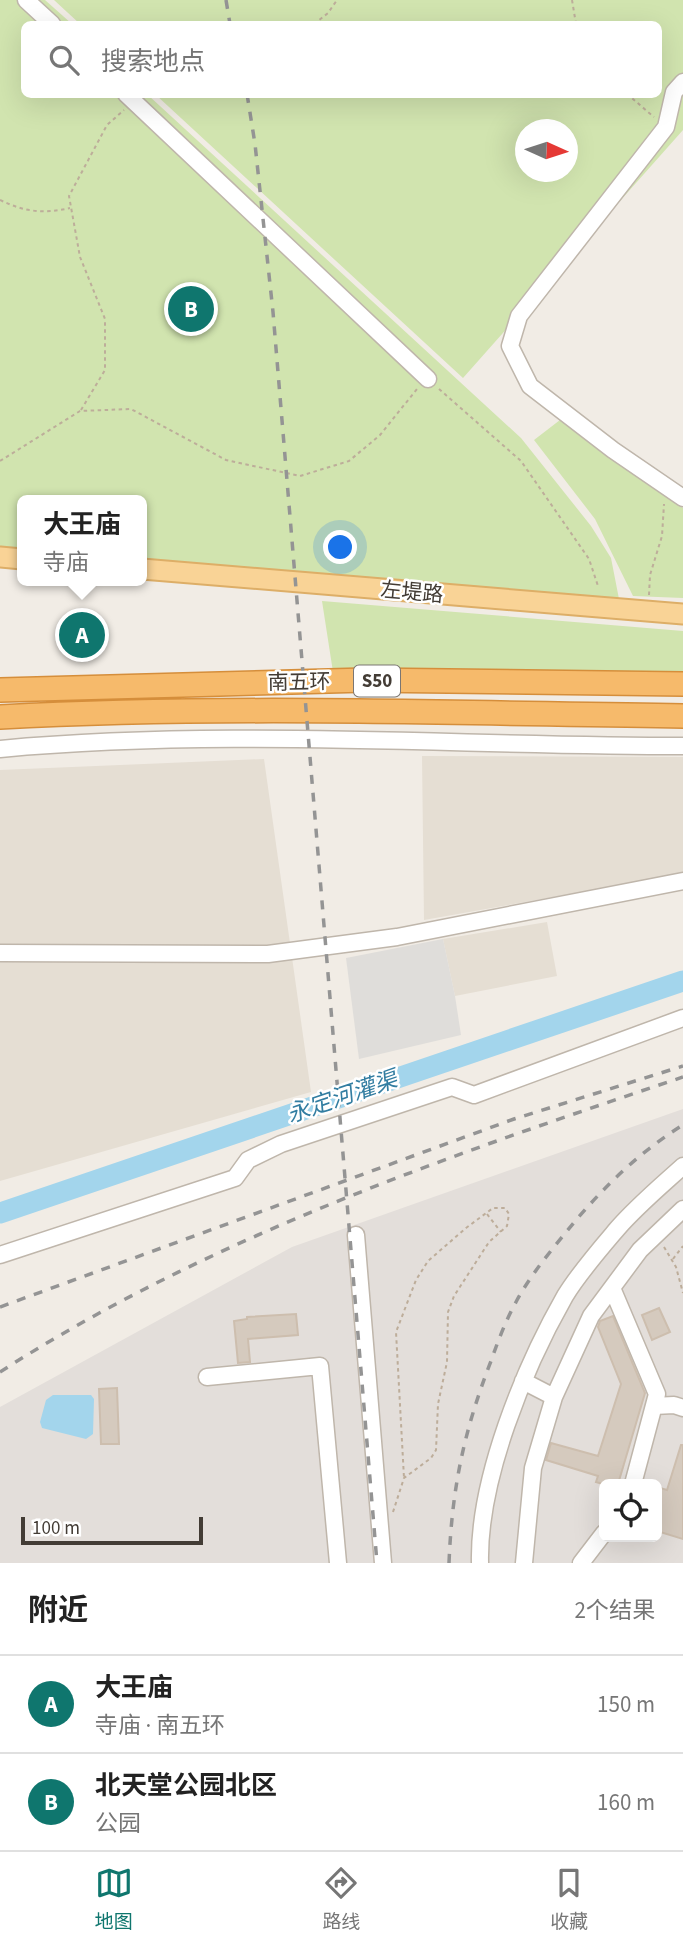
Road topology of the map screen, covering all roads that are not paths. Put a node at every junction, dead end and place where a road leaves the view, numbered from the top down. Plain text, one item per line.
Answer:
1 (26, 0) edge
2 (48, 21) edge
3 (683, 82) edge
4 (130, 98) edge
5 (428, 379) road end
6 (683, 498) edge
7 (147, 569) edge
8 (683, 614) edge
9 (683, 684) edge
10 (0, 690) edge
11 (683, 716) edge
12 (0, 717) edge
13 (683, 746) edge
14 (0, 749) edge
15 (683, 881) edge
16 (0, 953) edge
17 (683, 1018) edge
18 (683, 1166) edge
19 (683, 1209) edge
20 (356, 1236) dead end
21 (0, 1255) edge
22 (612, 1288) junction
23 (207, 1377) dead end
24 (523, 1381) junction
25 (554, 1398) junction
26 (654, 1406) junction
27 (683, 1408) edge
28 (634, 1479) edge
29 (599, 1540) edge
30 (338, 1563) edge
31 (383, 1563) edge
32 (480, 1563) edge
33 (524, 1563) edge
34 (581, 1563) edge

1 - 2 street
3 - 6 street
4 - 5 street
7 - 8 main road, 左堤路
9 - 10 highway, 南五环 / S50
11 - 12 highway, 南五环 / S50
13 - 14 street
15 - 16 street
17 - 21 street
18 - 24 street
19 - 22 street
20 - 31 street
22 - 25 street
22 - 26 street
23 - 30 street
24 - 25 street
24 - 32 street
25 - 33 street
26 - 27 street
26 - 28 street
29 - 34 street

